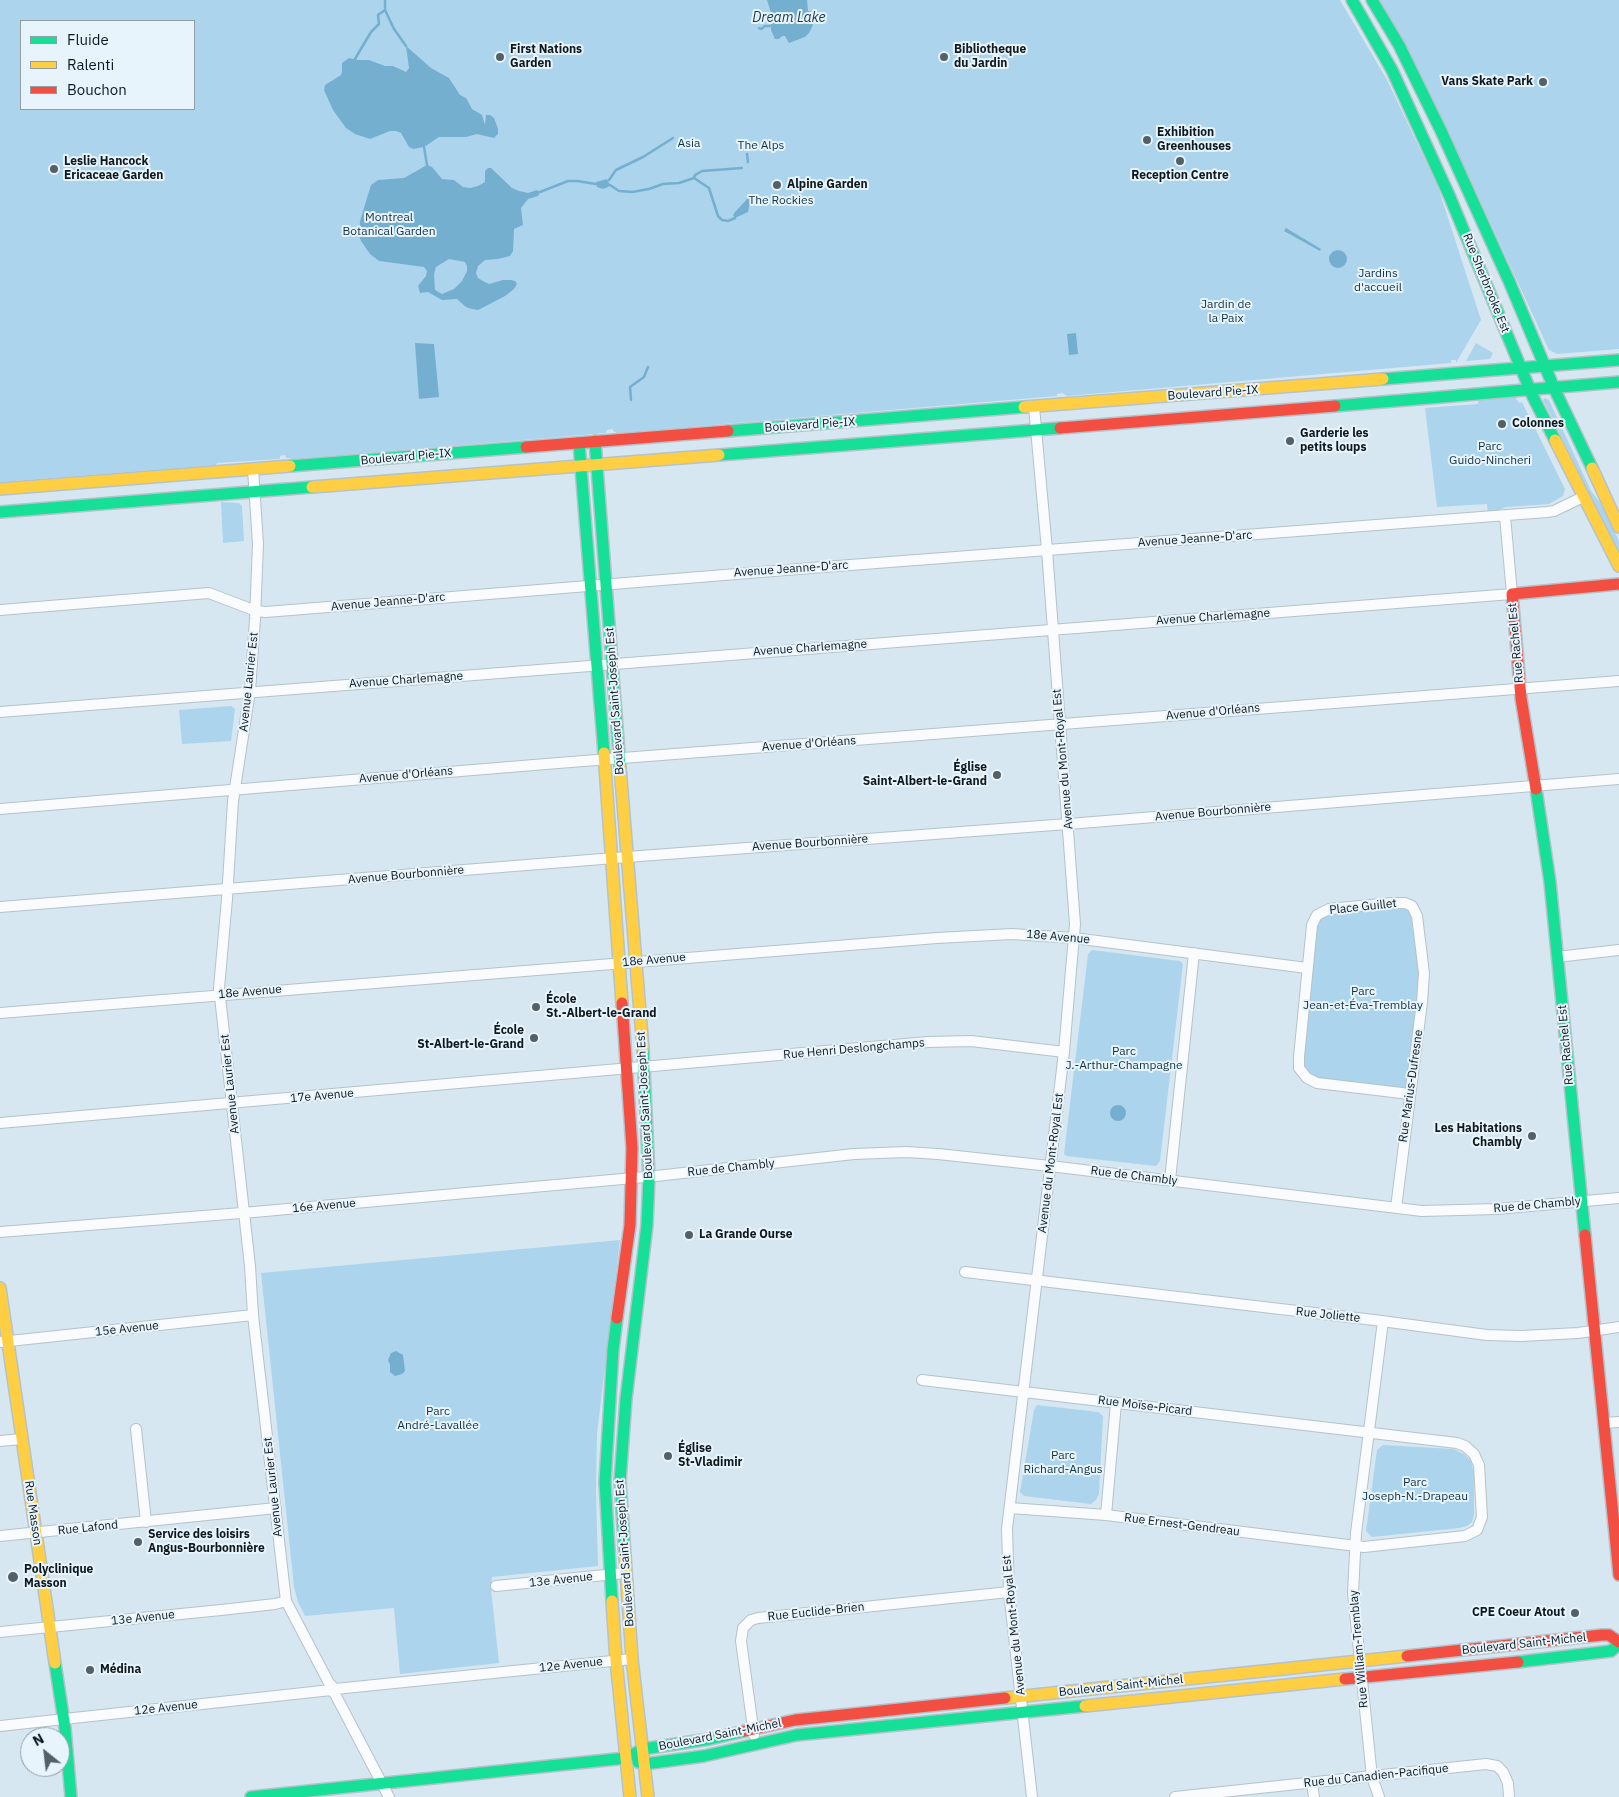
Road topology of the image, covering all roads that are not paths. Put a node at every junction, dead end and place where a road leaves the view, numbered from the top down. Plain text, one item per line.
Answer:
1 (1352, 0) edge
2 (1372, 0) edge
3 (1619, 360) edge
4 (1543, 365) junction
5 (1519, 366) junction
6 (1619, 382) edge
7 (1554, 388) junction
8 (1530, 390) junction
9 (1034, 407) junction
10 (1036, 430) junction
11 (595, 441) junction
12 (578, 443) junction
13 (597, 465) junction
14 (580, 467) junction
15 (253, 469) junction
16 (0, 489) edge
17 (255, 492) junction
18 (1582, 497) junction
19 (1614, 505) edge
20 (0, 512) edge
21 (1505, 516) junction
22 (1619, 527) edge
23 (1047, 550) junction
24 (1619, 566) edge
25 (606, 584) junction
26 (1619, 584) edge
27 (590, 586) junction
28 (1512, 594) junction
29 (0, 610) edge
30 (256, 611) junction
31 (1052, 629) junction
32 (611, 664) junction
33 (596, 665) junction
34 (1619, 681) edge
35 (1519, 688) junction
36 (250, 691) junction
37 (0, 712) edge
38 (1060, 724) junction
39 (619, 759) junction
40 (604, 760) junction
41 (1619, 779) edge
42 (1535, 786) junction
43 (234, 790) junction
44 (0, 809) edge
45 (1068, 824) junction
46 (627, 857) junction
47 (612, 858) junction
48 (228, 889) junction
49 (1412, 906) joint
50 (0, 907) edge
51 (1074, 938) junction
52 (1619, 950) edge
53 (1194, 953) junction
54 (1558, 957) junction
55 (636, 962) junction
56 (620, 963) junction
57 (1307, 968) junction
58 (220, 995) junction
59 (0, 1013) edge
60 (1064, 1052) junction
61 (645, 1068) junction
62 (628, 1069) junction
63 (1410, 1094) junction
64 (232, 1104) junction
65 (0, 1123) edge
66 (1050, 1166) junction
67 (649, 1177) junction
68 (632, 1178) junction
69 (1170, 1180) junction
70 (1619, 1198) edge
71 (1581, 1202) junction
72 (1396, 1208) junction
73 (243, 1213) junction
74 (0, 1232) edge
75 (966, 1272) dead end
76 (1037, 1280) junction
77 (0, 1288) edge
78 (253, 1315) junction
79 (1383, 1321) junction
80 (1619, 1327) edge
81 (1595, 1330) junction
82 (4, 1342) edge
83 (922, 1380) dead end
84 (1023, 1393) junction
85 (1116, 1403) junction
86 (1619, 1422) edge
87 (1604, 1423) junction
88 (136, 1428) dead end
89 (1368, 1433) junction
90 (22, 1439) junction
91 (0, 1441) edge
92 (276, 1508) junction
93 (1010, 1508) junction
94 (1106, 1515) junction
95 (146, 1522) junction
96 (35, 1533) junction
97 (0, 1536) edge
98 (1617, 1543) edge
99 (1355, 1546) junction
100 (625, 1573) junction
101 (610, 1574) junction
102 (1619, 1575) edge
103 (496, 1586) dead end
104 (1009, 1592) junction
105 (286, 1601) junction
106 (50, 1628) junction
107 (0, 1632) edge
108 (1619, 1643) edge
109 (632, 1659) junction
110 (616, 1660) junction
111 (1360, 1662) junction
112 (1361, 1678) junction
113 (332, 1690) junction
114 (1021, 1697) junction
115 (1023, 1713) junction
116 (64, 1719) junction
117 (0, 1726) edge
118 (753, 1729) junction
119 (755, 1744) junction
120 (643, 1749) junction
121 (626, 1758) junction
122 (644, 1764) junction
123 (1372, 1777) junction
124 (1312, 1783) junction
125 (381, 1784) junction
126 (1265, 1793) edge
127 (71, 1797) edge
128 (251, 1797) edge
129 (389, 1797) edge
130 (630, 1797) edge
131 (648, 1797) edge
132 (1032, 1797) edge
133 (1175, 1797) edge
134 (1181, 1797) edge
135 (1314, 1797) edge
136 (1380, 1797) edge
137 (1510, 1797) edge

1 - 5 main road, Rue Sherbrooke Est
2 - 4 main road, Rue Sherbrooke Est
3 - 4 main road, Boulevard Pie-IX
4 - 5 main road, Boulevard Pie-IX
4 - 7 main road, Rue Sherbrooke Est
5 - 8 main road, Rue Sherbrooke Est
5 - 9 main road, Boulevard Pie-IX
6 - 7 main road, Boulevard Pie-IX
7 - 8 main road, Boulevard Pie-IX
7 - 19 main road, Rue Sherbrooke Est
8 - 10 main road, Boulevard Pie-IX
8 - 18 main road, Rue Sherbrooke Est
9 - 10 street, Avenue du Mont-Royal Est
9 - 11 main road, Boulevard Pie-IX
10 - 13 main road, Boulevard Pie-IX
10 - 23 street, Avenue du Mont-Royal Est
11 - 12 main road, Boulevard Pie-IX
11 - 13 main road, Boulevard Saint-Joseph Est
12 - 14 main road, Boulevard Saint-Joseph Est
12 - 15 main road, Boulevard Pie-IX
13 - 14 main road, Boulevard Pie-IX
13 - 25 main road, Boulevard Saint-Joseph Est
14 - 17 main road, Boulevard Pie-IX
14 - 27 main road, Boulevard Saint-Joseph Est
15 - 16 main road, Boulevard Pie-IX
15 - 17 street, Avenue Laurier Est
17 - 20 main road, Boulevard Pie-IX
17 - 30 street, Avenue Laurier Est
18 - 21 street, Avenue Jeanne-D'arc
18 - 24 main road, Rue Sherbrooke Est
19 - 22 main road, Rue Sherbrooke Est
21 - 23 street, Avenue Jeanne-D'arc
21 - 28 street, Rue Rachel Est
23 - 25 street, Avenue Jeanne-D'arc
23 - 31 street, Avenue du Mont-Royal Est
25 - 27 street, Avenue Jeanne-D'arc
25 - 32 main road, Boulevard Saint-Joseph Est
26 - 28 main road, Avenue Charlemagne
27 - 30 street, Avenue Jeanne-D'arc
27 - 33 main road, Boulevard Saint-Joseph Est
28 - 31 street, Avenue Charlemagne
28 - 35 main road, Rue Rachel Est
29 - 30 street, Avenue Jeanne-D'arc
30 - 36 street, Avenue Laurier Est
31 - 32 street, Avenue Charlemagne
31 - 38 street, Avenue du Mont-Royal Est
32 - 33 street, Avenue Charlemagne
32 - 39 main road, Boulevard Saint-Joseph Est
33 - 36 street, Avenue Charlemagne
33 - 40 main road, Boulevard Saint-Joseph Est
34 - 35 street, Avenue d'Orléans
35 - 38 street, Avenue d'Orléans
35 - 42 main road, Rue Rachel Est
36 - 37 street, Avenue Charlemagne
36 - 43 street, Avenue Laurier Est
38 - 39 street, Avenue d'Orléans
38 - 45 street, Avenue du Mont-Royal Est
39 - 40 street, Avenue d'Orléans
39 - 46 main road, Boulevard Saint-Joseph Est
40 - 43 street, Avenue d'Orléans
40 - 47 main road, Boulevard Saint-Joseph Est
41 - 42 street, Avenue Bourbonnière
42 - 45 street, Avenue Bourbonnière
42 - 54 main road, Rue Rachel Est
43 - 44 street, Avenue d'Orléans
43 - 48 street, Avenue Laurier Est
45 - 46 street, Avenue Bourbonnière
45 - 51 street, Avenue du Mont-Royal Est
46 - 47 street, Avenue Bourbonnière
46 - 55 main road, Boulevard Saint-Joseph Est
47 - 48 street, Avenue Bourbonnière
47 - 56 main road, Boulevard Saint-Joseph Est
48 - 50 street, Avenue Bourbonnière
48 - 58 street, Avenue Laurier Est
49 - 57 street, Place Guillet
49 - 63 street, Rue Marius-Dufresne
51 - 53 street, 18e Avenue
51 - 55 street, 18e Avenue
51 - 60 street, Avenue du Mont-Royal Est
52 - 54 street
53 - 57 street, 18e Avenue
53 - 69 street
54 - 71 main road, Rue Rachel Est
55 - 56 street, 18e Avenue
55 - 61 main road, Boulevard Saint-Joseph Est
56 - 58 street, 18e Avenue
56 - 62 main road, Boulevard Saint-Joseph Est
57 - 63 street, Place Guillet
58 - 59 street, 18e Avenue
58 - 64 street, Avenue Laurier Est
60 - 61 street, Rue Henri Deslongchamps
60 - 66 street, Avenue du Mont-Royal Est
61 - 62 street, 17e Avenue
61 - 67 main road, Boulevard Saint-Joseph Est
62 - 64 street, 17e Avenue
62 - 68 main road, Boulevard Saint-Joseph Est
63 - 72 street, Rue Marius-Dufresne
64 - 65 street, 17e Avenue
64 - 73 street, Avenue Laurier Est
66 - 67 street, Rue de Chambly
66 - 69 street, Rue de Chambly
66 - 76 street, Avenue du Mont-Royal Est
67 - 68 street, 16e Avenue
67 - 100 main road, Boulevard Saint-Joseph Est
68 - 73 street, 16e Avenue
68 - 101 main road, Boulevard Saint-Joseph Est
69 - 72 street, Rue de Chambly
70 - 71 street, Rue de Chambly
71 - 72 street, Rue de Chambly
71 - 81 main road, Rue Rachel Est
73 - 74 street, 16e Avenue
73 - 78 street, Avenue Laurier Est
75 - 76 street, Rue Joliette
76 - 79 street, Rue Joliette
76 - 84 street, Avenue du Mont-Royal Est
77 - 82 main road, Rue Masson
78 - 82 street, 15e Avenue
78 - 92 street, Avenue Laurier Est
79 - 81 street, Rue Joliette
79 - 89 street, Rue William-Tremblay
80 - 81 street, Rue Joliette
81 - 87 main road, Rue Rachel Est
82 - 90 main road, Rue Masson
83 - 84 street, Rue Moïse-Picard
84 - 85 street, Rue Moïse-Picard
84 - 93 street, Avenue du Mont-Royal Est
85 - 89 street, Rue Moïse-Picard
85 - 94 street
86 - 87 street
87 - 98 main road, Rue Rachel Est
88 - 95 street
89 - 99 street, Rue William-Tremblay
89 - 99 street, Rue Moïse-Picard
90 - 91 street
90 - 96 main road, Rue Masson
92 - 95 street, Rue Lafond
92 - 105 street, Avenue Laurier Est
93 - 94 street, Rue Ernest-Gendreau
93 - 104 street, Avenue du Mont-Royal Est
94 - 99 street, Rue Ernest-Gendreau
95 - 96 street, Rue Lafond
96 - 97 street, Rue Lafond
96 - 106 main road, Rue Masson
98 - 102 main road, Rue Rachel Est
99 - 111 street, Rue William-Tremblay
100 - 101 street, 13e Avenue
100 - 109 main road, Boulevard Saint-Joseph Est
101 - 103 street, 13e Avenue
101 - 110 main road, Boulevard Saint-Joseph Est
104 - 114 street, Avenue du Mont-Royal Est
104 - 118 street, Rue Euclide-Brien
105 - 106 street, 13e Avenue
105 - 113 street, Avenue Laurier Est
106 - 107 street, 13e Avenue
106 - 116 main road, Rue Masson
108 - 111 main road, Boulevard Saint-Michel
108 - 112 main road, Boulevard Saint-Michel
109 - 110 street, 12e Avenue
109 - 120 main road, Boulevard Saint-Joseph Est
110 - 113 street, 12e Avenue
110 - 121 main road, Boulevard Saint-Joseph Est
111 - 112 street, Rue William-Tremblay
111 - 114 main road, Boulevard Saint-Michel
112 - 115 main road, Boulevard Saint-Michel
112 - 123 street, Rue William-Tremblay
113 - 116 street, 12e Avenue
113 - 125 street, Avenue Laurier Est
114 - 115 street, Avenue du Mont-Royal Est
114 - 118 main road, Boulevard Saint-Michel
115 - 119 main road, Boulevard Saint-Michel
115 - 132 street, Avenue du Mont-Royal Est
116 - 117 street, 12e Avenue
116 - 127 main road, Rue Masson
118 - 119 street, Rue Euclide-Brien
118 - 120 main road, Boulevard Saint-Michel
119 - 122 main road, Boulevard Saint-Michel
120 - 121 main road, Boulevard Saint-Michel
120 - 122 main road, Boulevard Saint-Joseph Est
121 - 122 main road, Boulevard Saint-Michel
121 - 125 main road, Boulevard Saint-Michel
121 - 130 main road, Boulevard Saint-Joseph Est
122 - 131 main road, Boulevard Saint-Joseph Est
123 - 124 street, Rue du Canadien-Pacifique
123 - 136 street, Rue William-Tremblay
123 - 137 street, Rue du Canadien-Pacifique
124 - 126 street, Rue du Canadien-Pacifique
124 - 135 street
125 - 128 main road, Boulevard Saint-Michel
125 - 129 street, Avenue Laurier Est
126 - 134 street, Rue du Canadien-Pacifique
133 - 134 street, Rue du Canadien-Pacifique

